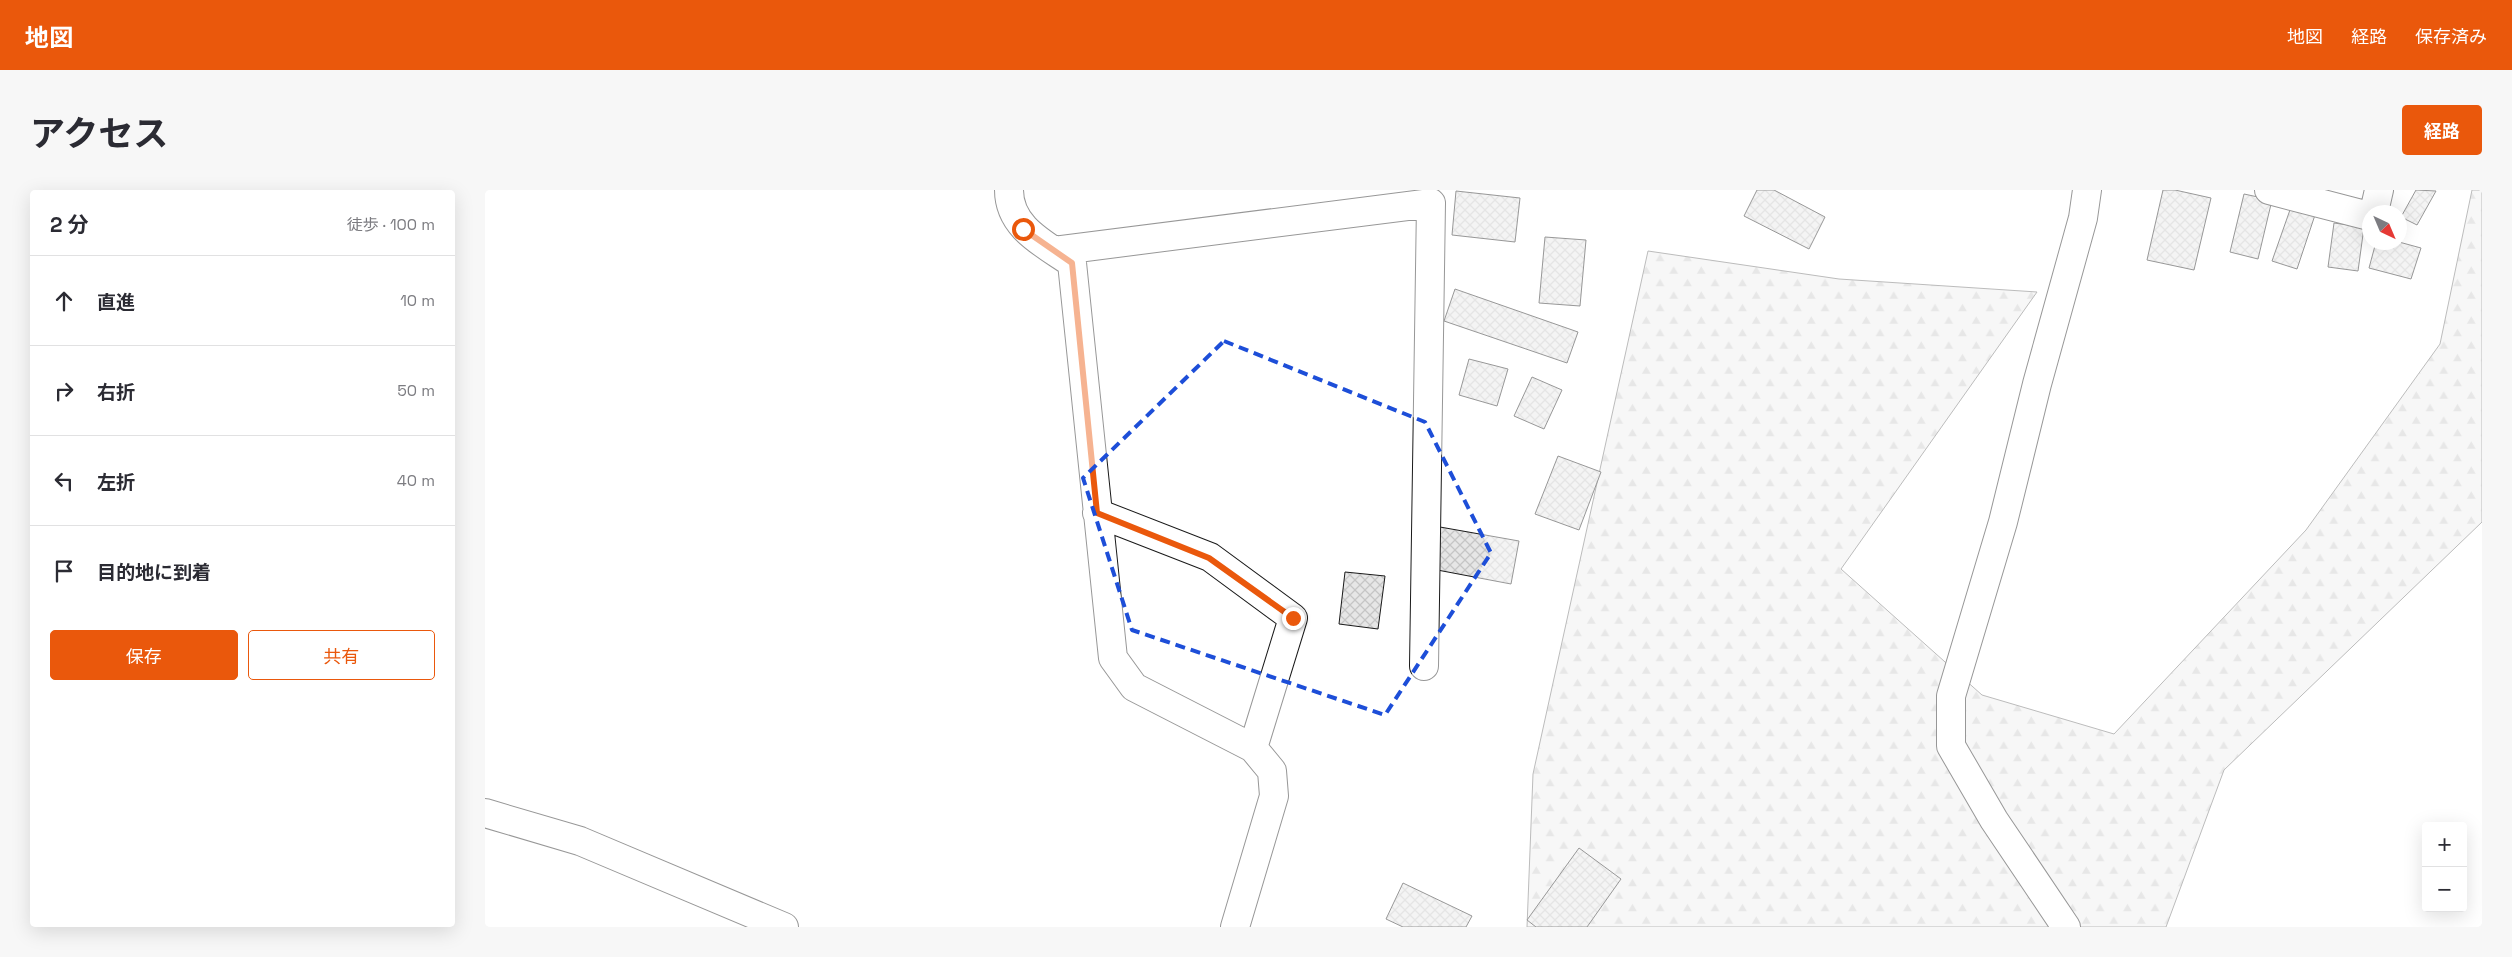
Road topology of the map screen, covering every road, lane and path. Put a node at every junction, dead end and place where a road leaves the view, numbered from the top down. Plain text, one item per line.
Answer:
1 (1009, 190) edge
2 (2087, 190) edge
3 (2269, 190) edge
4 (2379, 190) edge
5 (2376, 205) edge
6 (2362, 214) edge
7 (1054, 251) junction
8 (1097, 513) junction
9 (1424, 666) dead end
10 (1253, 748) junction
11 (485, 813) edge
12 (784, 927) edge
13 (1235, 927) edge
14 (2066, 927) edge

1 - 7 street
2 - 14 street
3 - 6 street
4 - 5 street
7 - 8 street
7 - 9 street
8 - 10 street
8 - 10 street
10 - 13 street
11 - 12 street

